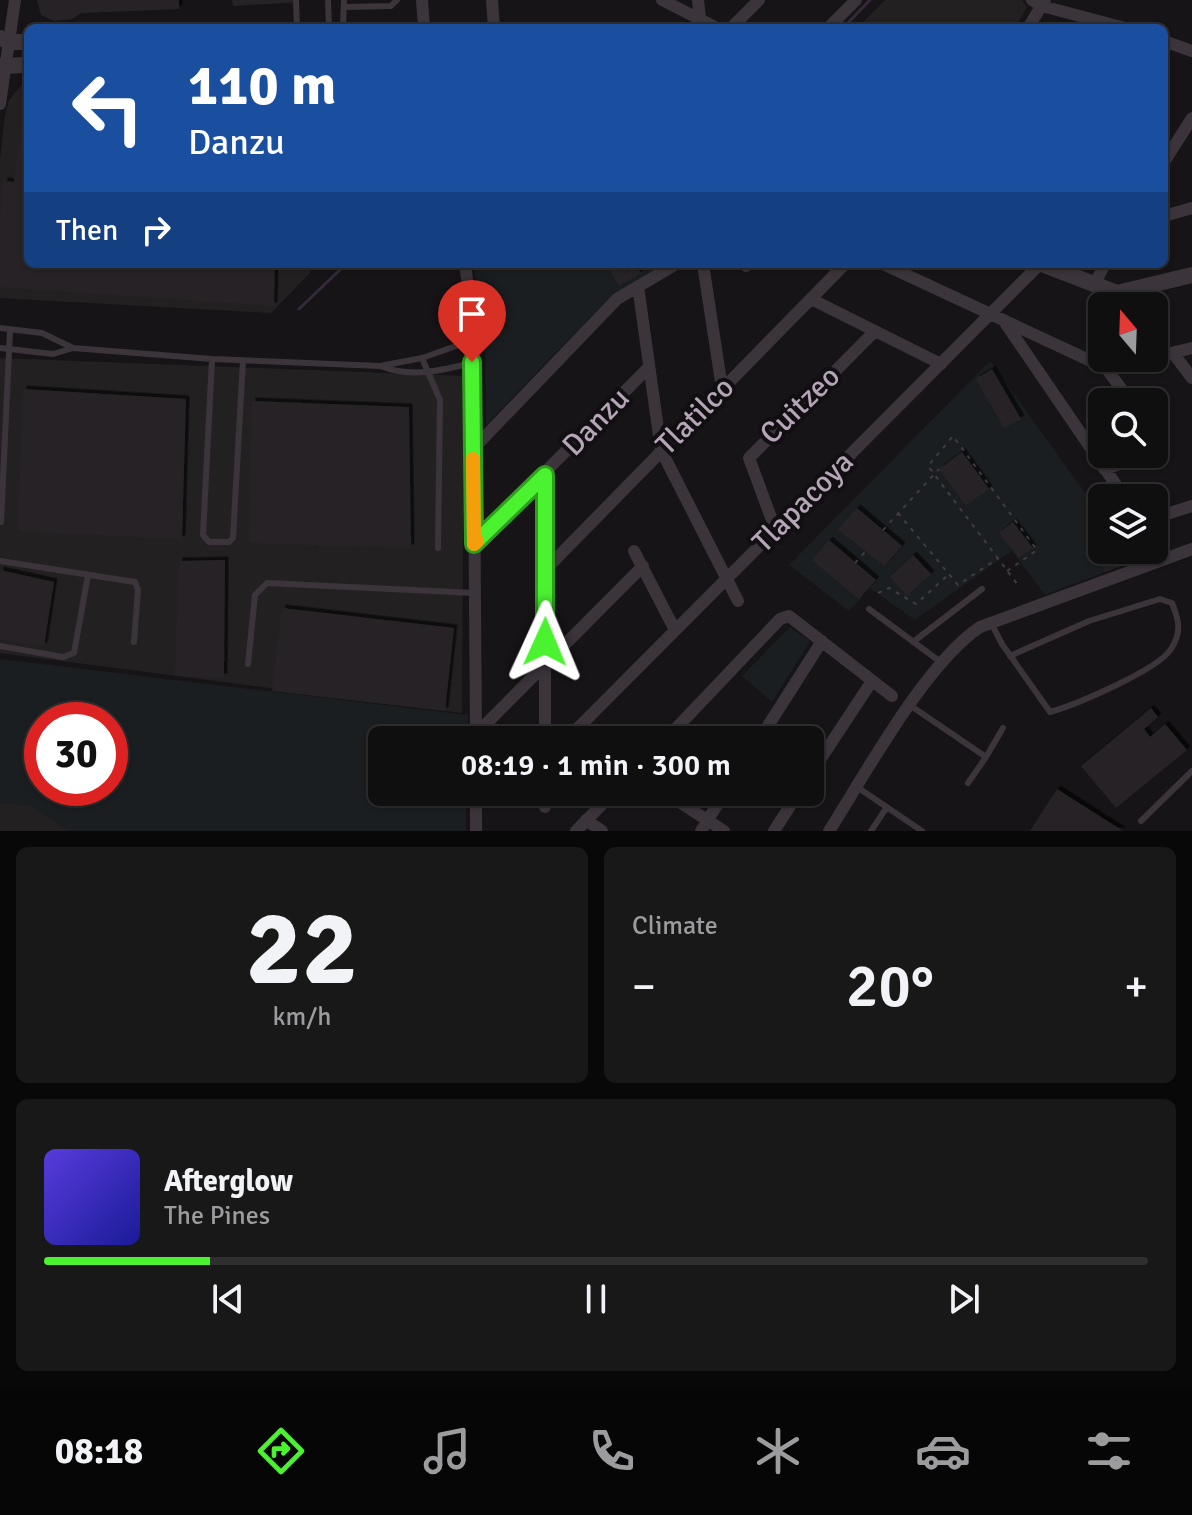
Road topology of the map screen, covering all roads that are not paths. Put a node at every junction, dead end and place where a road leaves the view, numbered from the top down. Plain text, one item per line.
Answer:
1 (15, 0) edge
2 (296, 0) edge
3 (328, 0) edge
4 (397, 0) edge
5 (422, 0) edge
6 (492, 0) edge
7 (662, 0) edge
8 (698, 0) edge
9 (759, 0) edge
10 (856, 0) edge
11 (1040, 2) edge
12 (344, 4) edge
13 (700, 18) junction
14 (297, 24) edge
15 (329, 24) edge
16 (343, 24) edge
17 (424, 24) edge
18 (494, 24) edge
19 (710, 24) edge
20 (735, 24) edge
21 (832, 24) edge
22 (1030, 24) edge
23 (1100, 24) edge
24 (5, 40) edge
25 (1168, 42) edge
26 (1192, 51) edge
27 (24, 65) edge
28 (4, 66) edge
29 (0, 104) edge
30 (1192, 118) edge
31 (1168, 156) edge
32 (1192, 208) edge
33 (1168, 215) edge
34 (465, 268) edge
35 (669, 268) edge
36 (704, 268) edge
37 (841, 268) edge
38 (891, 268) edge
39 (1037, 268) edge
40 (1051, 268) edge
41 (1103, 268) edge
42 (1192, 275) edge
43 (1094, 285) junction
44 (638, 286) junction
45 (811, 299) junction
46 (990, 317) junction
47 (1006, 324) junction
48 (0, 328) edge
49 (10, 331) junction
50 (874, 332) junction
51 (473, 340) junction
52 (0, 348) edge
53 (9, 348) junction
54 (73, 348) junction
55 (1192, 348) edge
56 (1173, 353) junction
57 (1168, 354) edge
58 (422, 358) junction
59 (212, 359) junction
60 (243, 360) junction
61 (1088, 360) edge
62 (472, 362) junction
63 (941, 364) junction
64 (380, 366) junction
65 (649, 367) junction
66 (427, 373) junction
67 (1192, 378) edge
68 (722, 388) junction
69 (473, 449) junction
70 (661, 450) junction
71 (1108, 468) edge
72 (1104, 469) junction
73 (545, 475) junction
74 (1115, 484) edge
75 (1192, 506) edge
76 (1168, 514) edge
77 (1, 522) edge
78 (776, 531) junction
79 (474, 544) junction
80 (438, 548) dead end
81 (1192, 549) edge
82 (634, 551) dead end
83 (1168, 555) edge
84 (0, 561) edge
85 (1145, 564) edge
86 (643, 566) junction
87 (546, 569) junction
88 (88, 575) junction
89 (727, 579) junction
90 (982, 589) dead end
91 (474, 593) junction
92 (738, 601) dead end
93 (869, 609) dead end
94 (991, 623) junction
95 (675, 630) junction
96 (822, 641) junction
97 (134, 642) dead end
98 (913, 642) junction
99 (0, 646) edge
100 (1010, 656) junction
101 (942, 663) junction
102 (248, 664) dead end
103 (544, 666) junction
104 (872, 681) junction
105 (892, 696) dead end
106 (911, 706) junction
107 (476, 726) edge
108 (487, 726) edge
109 (545, 726) edge
110 (580, 726) edge
111 (679, 726) edge
112 (768, 726) edge
113 (1003, 728) dead end
114 (824, 754) edge
115 (986, 757) junction
116 (1192, 771) edge
117 (968, 783) dead end
118 (857, 787) junction
119 (476, 806) edge
120 (600, 806) edge
121 (680, 806) edge
122 (716, 806) edge
123 (790, 806) edge
124 (887, 807) junction
125 (586, 820) junction
126 (1141, 821) dead end
127 (704, 826) edge
128 (476, 831) edge
129 (576, 831) edge
130 (602, 831) edge
131 (724, 831) edge
132 (774, 831) edge
133 (829, 831) edge
134 (871, 831) edge
135 (922, 831) edge

1 - 24 street
2 - 14 lane
3 - 15 lane
4 - 12 lane
5 - 17 street
6 - 18 street
7 - 13 street
8 - 13 street
9 - 20 street
10 - 21 street
11 - 22 street
11 - 23 street
12 - 16 lane
13 - 19 street
24 - 28 street
25 - 26 street
27 - 28 street
28 - 29 street
30 - 31 street
32 - 33 street
34 - 51 street
35 - 44 street
36 - 68 street
37 - 45 street, Tlatilco
38 - 46 street
39 - 46 street, Tlapacoya
40 - 43 street
41 - 43 street
42 - 43 street
44 - 65 street
44 - 69 street
45 - 50 street
45 - 68 street, Tlatilco
46 - 47 street
46 - 63 street, Tlapacoya
47 - 61 street
47 - 72 street
48 - 49 lane
49 - 53 lane
49 - 54 lane
50 - 63 street
50 - 78 street, Cuitzeo
51 - 58 lane
51 - 62 street
52 - 53 lane
53 - 54 lane
53 - 77 lane
54 - 59 lane
55 - 56 street
56 - 57 street
56 - 67 street
58 - 64 lane
58 - 66 lane
59 - 60 lane
59 - 60 lane
60 - 64 lane
62 - 66 lane
62 - 69 street
63 - 78 street, Tlapacoya
64 - 66 lane
65 - 70 street
65 - 73 street, Danzu
66 - 80 lane
68 - 70 street, Tlatilco
69 - 79 street
70 - 87 street, Tlatilco
70 - 89 street
71 - 72 street
72 - 74 street
73 - 79 street, Danzu
73 - 87 street
75 - 76 street
78 - 89 street, Tlapacoya
79 - 91 street
81 - 83 street
82 - 86 street
84 - 88 lane
85 - 94 street
86 - 95 street
86 - 103 street
87 - 103 street
88 - 97 lane
88 - 99 lane
89 - 92 street
89 - 95 street, Tlapacoya
90 - 98 lane
91 - 102 lane
91 - 107 street
93 - 98 lane
94 - 100 lane
94 - 101 street
95 - 110 street, Tlapacoya
96 - 104 street
96 - 111 street
96 - 112 street
98 - 101 lane
100 - 100 lane
101 - 106 street
103 - 108 street
103 - 109 street
104 - 105 street
104 - 114 street
106 - 115 lane
106 - 118 street
113 - 115 lane
115 - 117 lane
116 - 126 lane
118 - 124 lane
118 - 133 street
119 - 128 street
120 - 125 street
121 - 127 street
122 - 127 street
123 - 132 street
124 - 134 lane
124 - 135 lane
125 - 129 street
125 - 130 street
127 - 131 street

